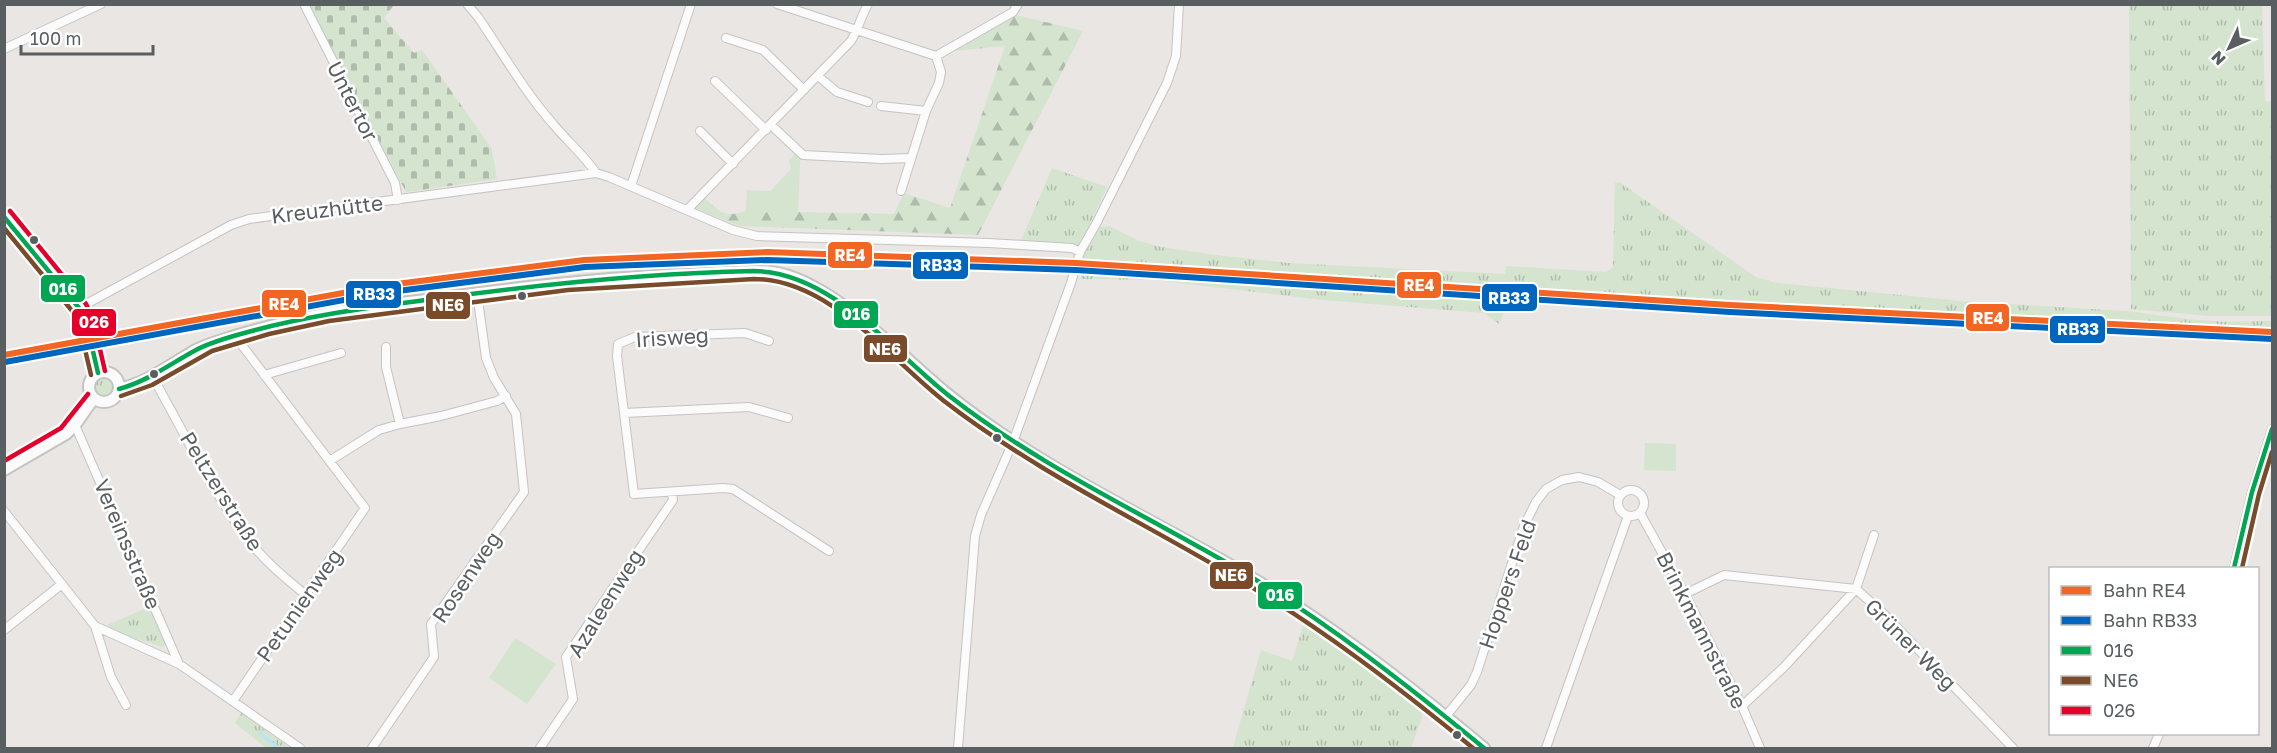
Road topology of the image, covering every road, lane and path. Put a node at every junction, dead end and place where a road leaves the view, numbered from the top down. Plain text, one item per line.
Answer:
1 (101, 4) edge
2 (303, 4) edge
3 (467, 4) edge
4 (691, 4) edge
5 (777, 4) edge
6 (868, 4) edge
7 (1018, 4) edge
8 (1179, 4) edge
9 (858, 30) junction
10 (726, 38) dead end
11 (4, 49) edge
12 (936, 56) junction
13 (819, 76) junction
14 (715, 81) dead end
15 (804, 90) junction
16 (868, 102) dead end
17 (881, 106) dead end
18 (926, 111) junction
19 (768, 128) junction
20 (700, 131) dead end
21 (910, 158) junction
22 (733, 164) junction
23 (596, 173) junction
24 (631, 186) junction
25 (901, 191) dead end
26 (398, 200) junction
27 (687, 210) junction
28 (4, 216) edge
29 (1080, 252) junction
30 (477, 293) junction
31 (79, 308) junction
32 (235, 336) junction
33 (769, 341) dead end
34 (386, 347) dead end
35 (341, 353) dead end
36 (98, 373) junction
37 (264, 375) junction
38 (152, 376) junction
39 (119, 389) junction
40 (506, 396) junction
41 (94, 398) junction
42 (624, 413) junction
43 (788, 418) dead end
44 (400, 424) junction
45 (75, 425) junction
46 (2272, 429) edge
47 (1013, 442) junction
48 (331, 460) junction
49 (4, 470) edge
50 (672, 493) junction
51 (1620, 495) junction
52 (4, 511) edge
53 (1640, 513) junction
54 (1628, 516) junction
55 (1874, 535) dead end
56 (829, 552) dead end
57 (2234, 567) edge
58 (62, 584) junction
59 (1856, 589) junction
60 (1685, 594) junction
61 (306, 595) junction
62 (95, 626) junction
63 (4, 630) edge
64 (179, 663) junction
65 (233, 701) junction
66 (126, 705) dead end
67 (1742, 706) junction
68 (1446, 716) junction
69 (300, 748) edge
70 (372, 748) edge
71 (540, 748) edge
72 (958, 748) edge
73 (1484, 748) edge
74 (1546, 748) edge
75 (1760, 748) edge
76 (2013, 748) edge

1 - 11 street
2 - 26 street, Untertor
3 - 23 street
4 - 24 street
5 - 9 street
6 - 9 street
7 - 12 street
8 - 29 street
9 - 12 street
9 - 13 street
10 - 15 street
12 - 18 street
13 - 15 street
13 - 16 street
14 - 19 street
15 - 19 street
17 - 18 street
18 - 21 street
19 - 21 street
19 - 22 street
20 - 22 street
21 - 25 street
22 - 27 street
23 - 24 street
23 - 26 street, Kreuzhütte
24 - 27 street
26 - 31 street, Kreuzhütte
27 - 29 street
28 - 31 main road
29 - 47 street
30 - 32 main road
30 - 40 street
30 - 47 main road
31 - 36 main road
32 - 37 street
32 - 38 main road
33 - 42 street, Irisweg
34 - 44 street
35 - 37 street
36 - 39 main road
36 - 41 main road
37 - 48 street
38 - 39 main road
38 - 61 street, Peltzerstraße
39 - 41 main road
40 - 44 street
40 - 70 street, Rosenweg
41 - 45 main road
42 - 43 street
42 - 50 street, Irisweg
44 - 48 street
45 - 49 main road
45 - 64 street, Vereinsstraße
46 - 57 street
47 - 68 main road
47 - 72 street
48 - 61 street, Petunienweg
50 - 56 street
50 - 71 street, Azaleenweg
51 - 53 street
51 - 54 street
51 - 68 street, Hoppers Feld
52 - 58 street
53 - 54 street
53 - 60 street, Brinkmannstraße
54 - 74 street
55 - 59 street
58 - 62 street
58 - 63 street
59 - 60 street, Grüner Weg
59 - 67 street
59 - 76 street, Grüner Weg
60 - 67 street, Brinkmannstraße
61 - 65 street, Petunienweg
62 - 64 street
62 - 66 street
64 - 65 street
65 - 69 street
67 - 75 street, Brinkmannstraße
68 - 73 main road

